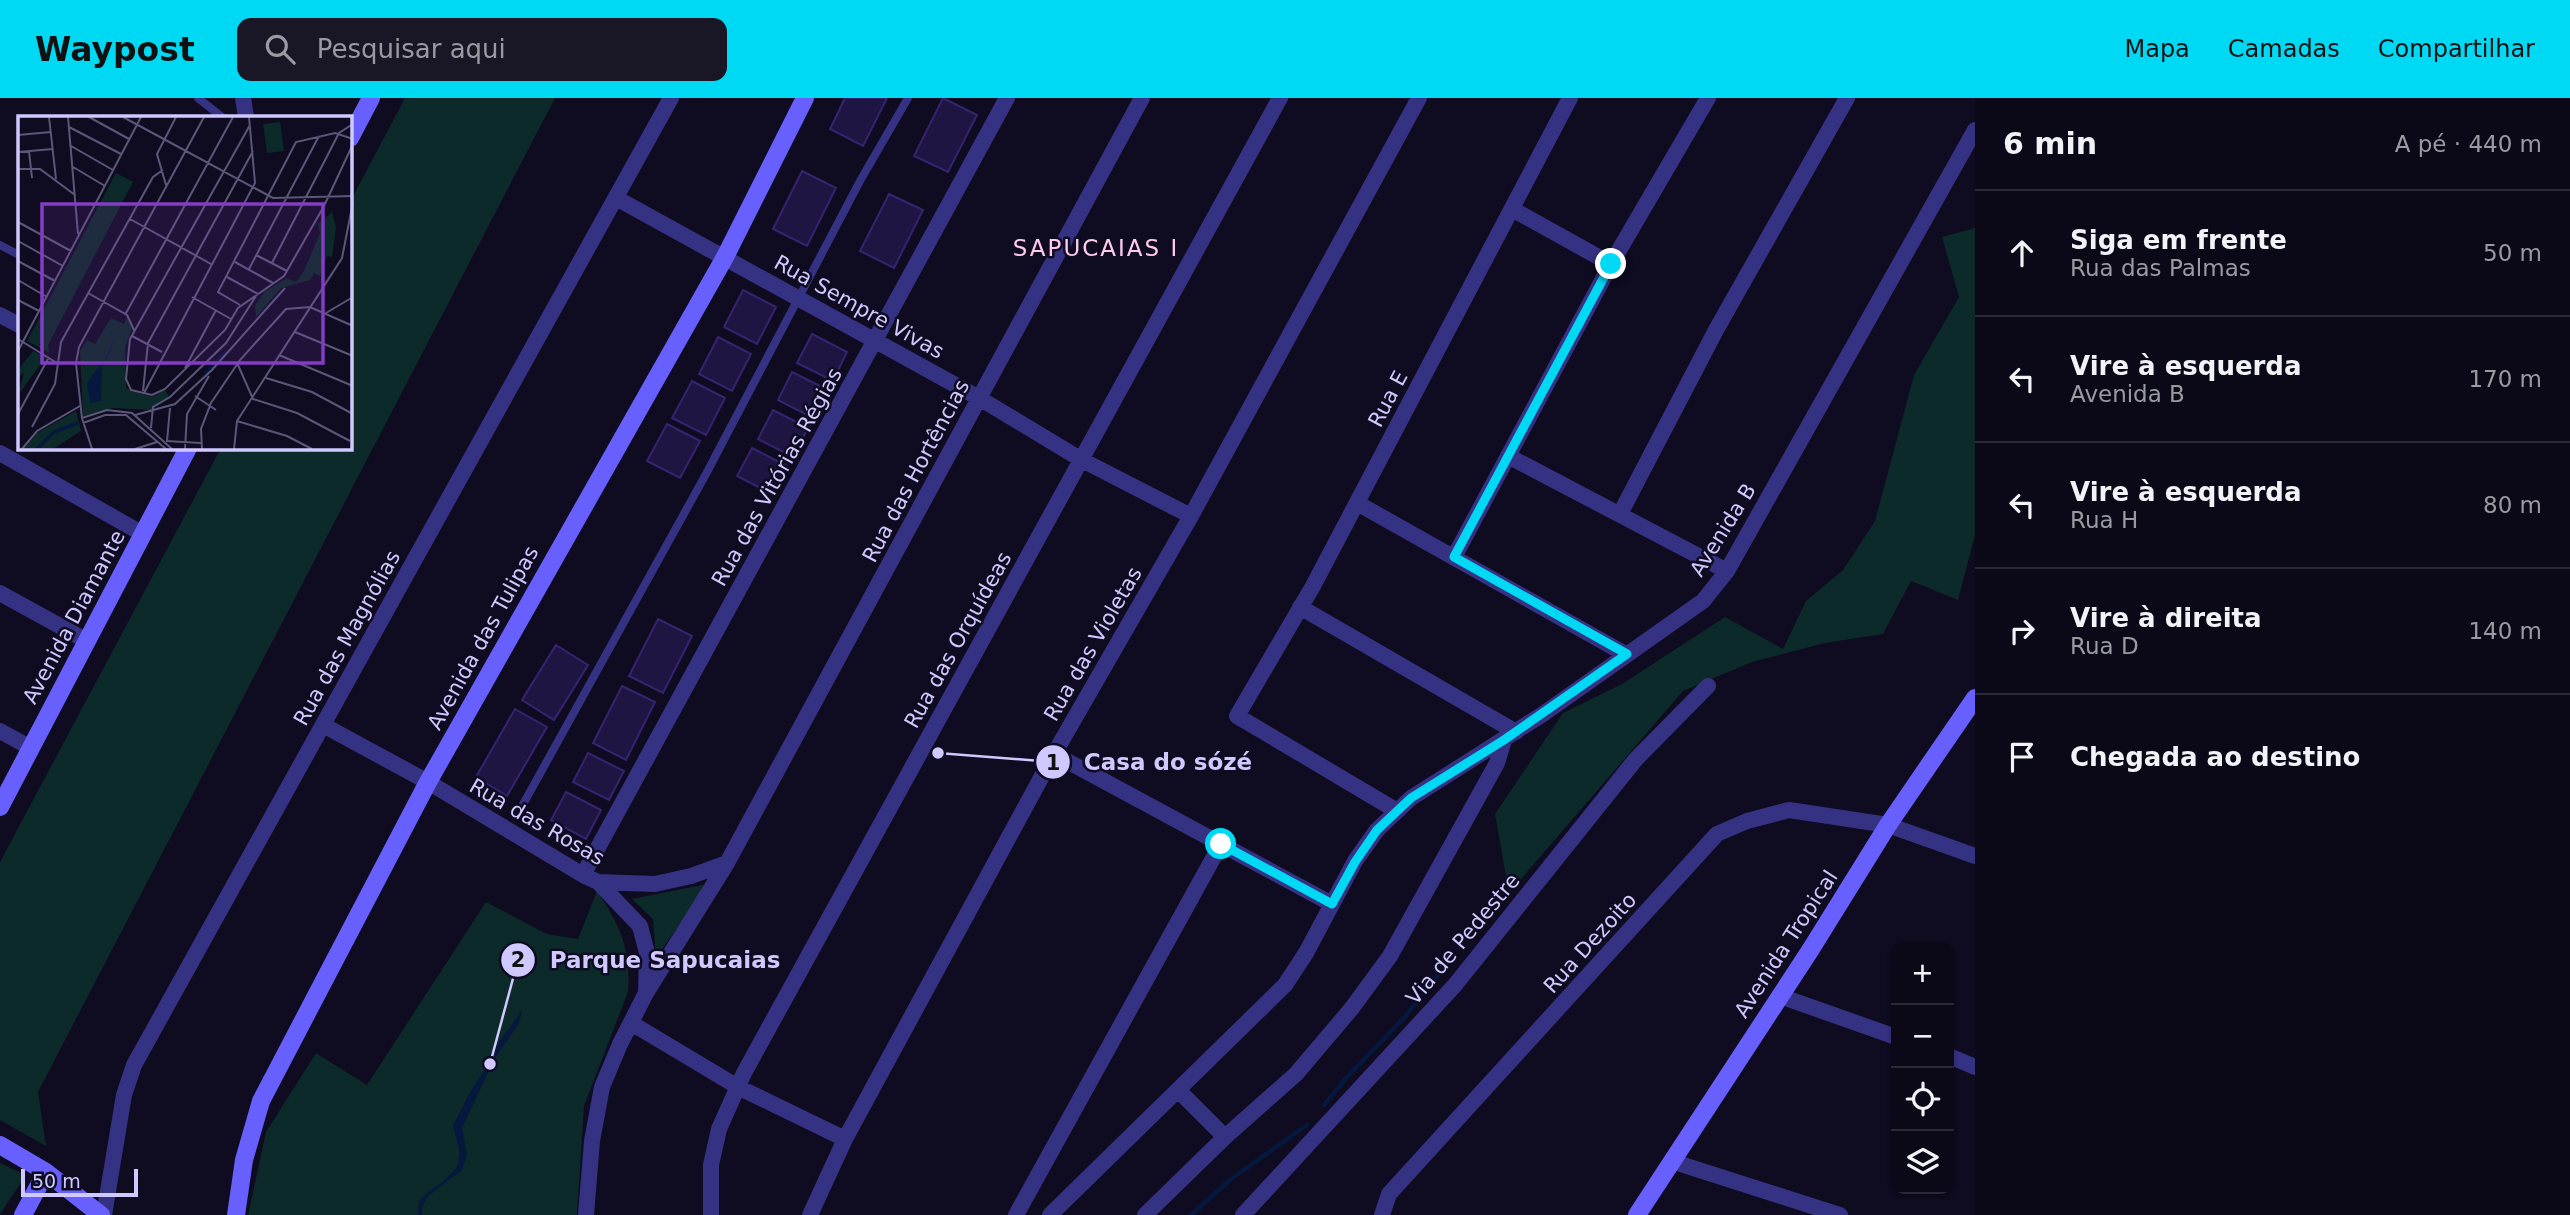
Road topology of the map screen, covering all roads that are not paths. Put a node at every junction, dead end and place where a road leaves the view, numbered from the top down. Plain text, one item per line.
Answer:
1 (198, 98) edge
2 (243, 98) edge
3 (371, 98) edge
4 (671, 98) edge
5 (806, 98) edge
6 (908, 98) edge
7 (1007, 98) edge
8 (1142, 98) edge
9 (1280, 98) edge
10 (1419, 98) edge
11 (1570, 98) edge
12 (1708, 98) edge
13 (1847, 98) edge
14 (221, 116) edge
15 (246, 116) edge
16 (1975, 130) edge
17 (352, 134) edge
18 (616, 198) junction
19 (1512, 209) junction
20 (0, 245) edge
21 (18, 254) edge
22 (725, 257) junction
23 (1611, 264) junction
24 (799, 299) junction
25 (0, 315) edge
26 (18, 324) edge
27 (876, 341) junction
28 (979, 398) junction
29 (187, 450) edge
30 (0, 453) edge
31 (1508, 456) junction
32 (1082, 460) junction
33 (1357, 503) junction
34 (1620, 514) junction
35 (1191, 516) junction
36 (143, 534) junction
37 (1454, 557) junction
38 (1727, 571) junction
39 (0, 593) edge
40 (1300, 607) junction
41 (87, 641) junction
42 (1627, 654) junction
43 (1708, 686) dead end
44 (1975, 698) edge
45 (323, 725) junction
46 (0, 731) edge
47 (1510, 736) junction
48 (31, 748) junction
49 (1054, 754) junction
50 (428, 782) junction
51 (0, 807) edge
52 (522, 808) dead end
53 (1397, 811) junction
54 (1888, 825) junction
55 (1221, 844) junction
56 (1975, 856) edge
57 (727, 863) junction
58 (591, 878) junction
59 (1332, 904) junction
60 (646, 993) junction
61 (1780, 996) junction
62 (631, 1023) junction
63 (1891, 1035) edge
64 (1954, 1058) edge
65 (1975, 1067) edge
66 (738, 1087) junction
67 (1178, 1090) junction
68 (1225, 1137) junction
69 (845, 1139) junction
70 (0, 1145) edge
71 (1671, 1161) junction
72 (46, 1172) junction
73 (23, 1215) edge
74 (102, 1215) edge
75 (236, 1215) edge
76 (586, 1215) edge
77 (711, 1215) edge
78 (810, 1215) edge
79 (1016, 1215) edge
80 (1050, 1215) edge
81 (1145, 1215) edge
82 (1243, 1215) edge
83 (1382, 1215) edge
84 (1637, 1215) edge
85 (1840, 1215) edge

1 - 14 lane
2 - 15 street
3 - 17 street
4 - 18 street, Rua das Magnólias
5 - 22 street, Avenida das Tulipas
6 - 24 lane
7 - 27 street, Rua das Vitórias Régias
8 - 28 street, Rua das Hortências
9 - 32 street, Rua das Orquídeas
10 - 35 street, Rua das Violetas
11 - 19 street, Rua E
12 - 23 street
13 - 34 street
16 - 38 street, Avenida B
18 - 22 street, Rua Sempre Vivas
18 - 45 street, Rua das Magnólias
19 - 23 street
19 - 33 street, Rua E
20 - 21 lane
22 - 24 street, Rua Sempre Vivas
22 - 50 street, Avenida das Tulipas
23 - 31 street
24 - 27 street, Rua Sempre Vivas
24 - 52 lane
25 - 26 street
27 - 28 street, Rua Sempre Vivas
27 - 58 street, Rua das Vitórias Régias
28 - 32 street, Rua Sempre Vivas
28 - 57 street, Rua das Hortências
29 - 36 street, Avenida Diamante
30 - 36 street
31 - 34 street
31 - 37 street
32 - 35 street, Rua Sempre Vivas
32 - 66 street, Rua das Orquídeas
33 - 37 street
33 - 40 street, Rua E
34 - 38 street
35 - 49 street, Rua das Violetas
36 - 41 street, Avenida Diamante
37 - 42 street
38 - 42 street, Avenida B
39 - 41 street
40 - 47 street
40 - 53 street, Rua E
41 - 48 street, Avenida Diamante
42 - 47 street, Avenida B
43 - 82 street, Via de Pedestre
44 - 54 street, Avenida Tropical
45 - 50 street, Rua das Rosas
45 - 74 street, Rua das Magnólias
46 - 48 street
47 - 53 street, Avenida B
47 - 68 street
48 - 51 street, Avenida Diamante
49 - 55 street
49 - 69 street, Rua das Violetas
50 - 58 street, Rua das Rosas
50 - 75 street, Avenida das Tulipas
53 - 59 street, Avenida B
54 - 56 street, Rua Dezoito
54 - 61 street, Avenida Tropical
54 - 83 street, Rua Dezoito
55 - 59 street
55 - 79 street
57 - 58 street
57 - 60 street, Rua das Hortências
58 - 60 street, Rua das Rosas
59 - 67 street
60 - 62 street, Rua das Rosas
61 - 63 street
61 - 71 street, Avenida Tropical
62 - 66 street
62 - 76 street, Rua das Rosas
64 - 65 street
66 - 69 street
66 - 77 street, Rua das Orquídeas
67 - 68 street
67 - 80 street
68 - 81 street
69 - 78 street, Rua das Violetas
70 - 72 street
71 - 84 street, Avenida Tropical
71 - 85 street
72 - 73 street
72 - 74 street

